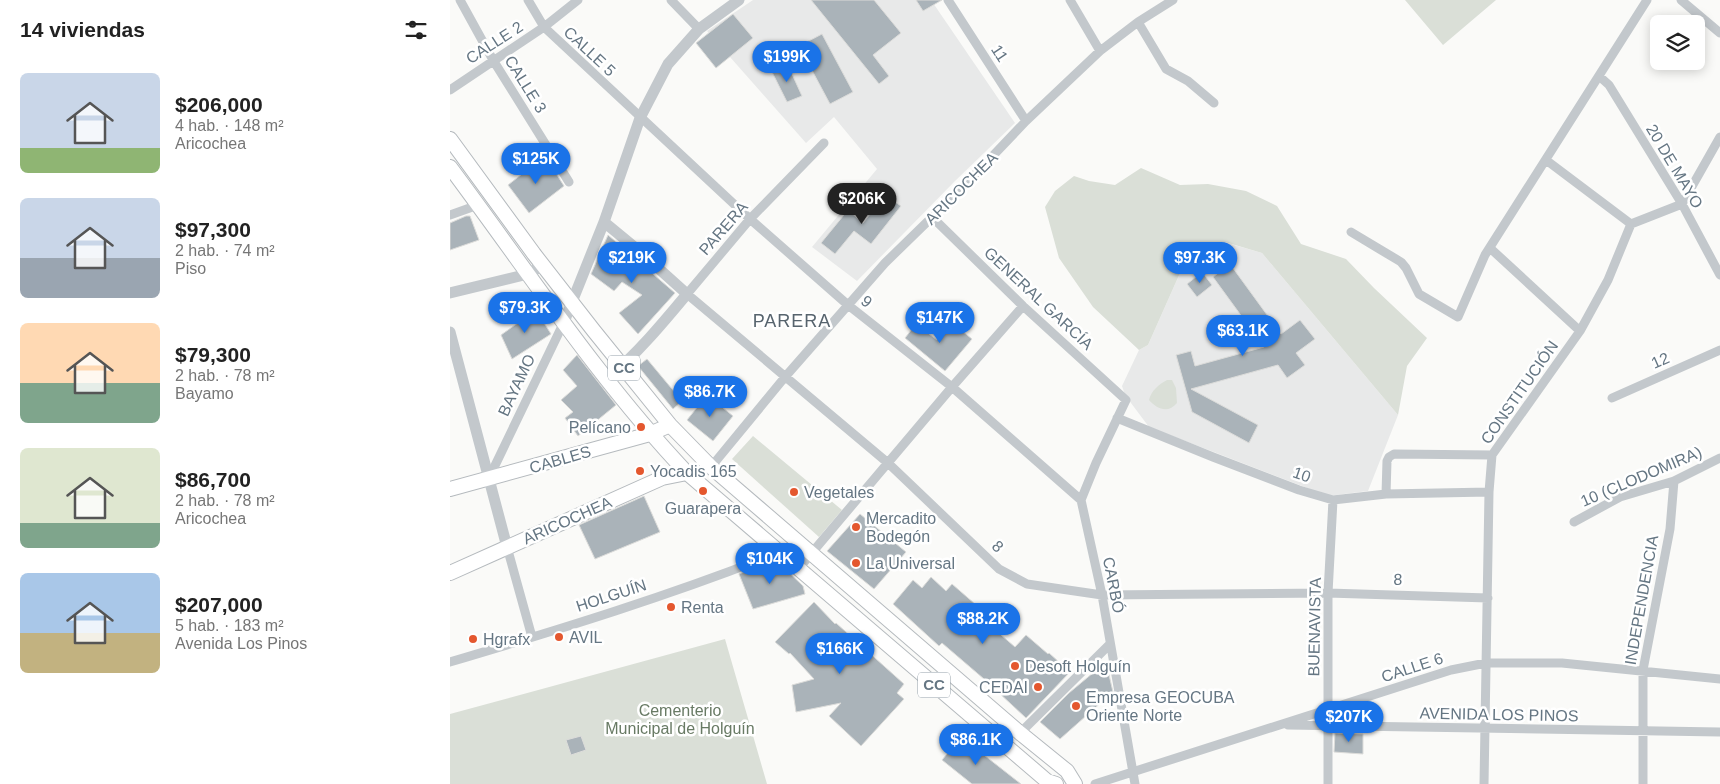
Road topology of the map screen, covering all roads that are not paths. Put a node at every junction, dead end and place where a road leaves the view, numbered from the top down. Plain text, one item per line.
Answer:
1 (460, 0) edge
2 (528, 0) edge
3 (578, 0) edge
4 (671, 0) edge
5 (739, 0) edge
6 (948, 0) edge
7 (1070, 0) edge
8 (1173, 0) edge
9 (1647, 0) edge
10 (1682, 0) edge
11 (1138, 22) junction
12 (544, 27) junction
13 (699, 29) junction
14 (1720, 34) edge
15 (1100, 51) junction
16 (493, 60) junction
17 (1599, 76) junction
18 (450, 90) edge
19 (1214, 104) dead end
20 (640, 118) junction
21 (1026, 121) junction
22 (1720, 137) edge
23 (450, 139) edge
24 (824, 143) dead end
25 (1546, 160) junction
26 (450, 167) edge
27 (569, 182) dead end
28 (1682, 204) junction
29 (478, 205) junction
30 (450, 215) edge
31 (932, 217) junction
32 (750, 220) junction
33 (604, 222) junction
34 (1631, 224) junction
35 (1351, 232) dead end
36 (1490, 248) junction
37 (543, 265) junction
38 (528, 274) junction
39 (1720, 275) edge
40 (450, 293) edge
41 (687, 294) junction
42 (572, 303) junction
43 (848, 305) junction
44 (1023, 306) junction
45 (564, 322) junction
46 (1580, 331) junction
47 (450, 332) edge
48 (1720, 350) edge
49 (622, 366) junction
50 (606, 378) junction
51 (786, 378) junction
52 (952, 387) junction
53 (1612, 398) dead end
54 (1117, 418) junction
55 (670, 425) junction
56 (650, 434) junction
57 (1492, 456) junction
58 (1720, 458) edge
59 (888, 463) junction
60 (711, 467) junction
61 (687, 473) junction
62 (489, 478) junction
63 (1674, 481) junction
64 (450, 489) edge
65 (1489, 492) junction
66 (1386, 494) junction
67 (1081, 500) junction
68 (1333, 500) junction
69 (1574, 522) dead end
70 (506, 548) junction
71 (780, 552) junction
72 (812, 553) junction
73 (799, 568) junction
74 (450, 573) edge
75 (1328, 593) junction
76 (1102, 595) junction
77 (1488, 598) junction
78 (532, 637) junction
79 (1110, 644) junction
80 (450, 662) edge
81 (1486, 663) junction
82 (1643, 670) junction
83 (1720, 679) edge
84 (1328, 710) junction
85 (1278, 725) junction
86 (1328, 725) junction
87 (1485, 729) junction
88 (1644, 732) junction
89 (1720, 732) edge
90 (1020, 733) junction
91 (1133, 772) junction
92 (1056, 784) edge
93 (1074, 784) edge
94 (1095, 784) edge
95 (1135, 784) edge
96 (1328, 784) edge
97 (1484, 784) edge
98 (1643, 784) edge

1 - 16 street, CALLE 3
2 - 12 street, CALLE 5
3 - 12 street, CALLE 2
4 - 13 street
5 - 13 street, BAYAMO
6 - 21 street, 11
7 - 15 street
8 - 11 street, ARICOCHEA
9 - 17 street
10 - 14 street
11 - 15 street, ARICOCHEA
11 - 19 street
12 - 16 street, CALLE 2
12 - 20 street, CALLE 5
13 - 20 street, BAYAMO
15 - 21 street, ARICOCHEA
16 - 18 street, CALLE 2
16 - 27 street, CALLE 3
17 - 25 street
17 - 28 street, 20 DE MAYO
20 - 32 street, 9
20 - 33 street, BAYAMO
21 - 31 street, ARICOCHEA
22 - 28 street
23 - 37 main road, CC
24 - 32 street, PARERA
25 - 34 street
25 - 36 street
26 - 29 main road, CC
28 - 34 street
28 - 39 street, 20 DE MAYO
29 - 30 street
29 - 38 main road, CC
31 - 43 street, ARICOCHEA
31 - 44 street, GENERAL GARCÍA
32 - 41 street, PARERA
32 - 43 street, 9
33 - 41 street, 8
33 - 42 street, BAYAMO
34 - 46 street, CONSTITUCIÓN
35 - 36 street
36 - 46 street
37 - 38 street
37 - 42 main road, CC
38 - 40 street
38 - 45 main road, CC
41 - 49 street, PARERA
41 - 51 street, 8
42 - 45 street, BAYAMO
42 - 49 main road, CC
43 - 51 street, ARICOCHEA
43 - 52 street, 9
44 - 52 street
44 - 54 street, GENERAL GARCÍA
45 - 50 main road, CC
45 - 62 street, BAYAMO
46 - 57 street, CONSTITUCIÓN
47 - 62 street
48 - 53 street, 12
49 - 50 street, PARERA
49 - 55 main road, CC
50 - 56 main road, CC
51 - 59 street, 8
51 - 60 street, ARICOCHEA
52 - 59 street
52 - 67 street, 9
54 - 67 street
54 - 68 street, 10
55 - 56 main road, CABLES
55 - 60 main road, CC
56 - 61 main road, CC
56 - 62 main road, CABLES
57 - 65 street, CONSTITUCIÓN
57 - 66 street
58 - 63 street, 10 (CLODOMIRA)
59 - 72 street
59 - 76 street, 8
60 - 72 main road, CC
61 - 70 main road, ARICOCHEA
61 - 71 main road, CC
62 - 64 main road, CABLES
62 - 70 street
63 - 69 street, 10 (CLODOMIRA)
63 - 82 street, INDEPENDENCIA
65 - 66 street, 10
65 - 77 street, CONSTITUCIÓN
66 - 68 street, 10
67 - 76 street, CARBÓ
68 - 75 street, BUENAVISTA
70 - 74 main road, ARICOCHEA
70 - 78 street
71 - 73 main road, CC
71 - 78 street, HOLGUÍN
72 - 73 street
72 - 90 main road, CC
73 - 92 main road, CC
75 - 76 street, 8
75 - 77 street, 8
75 - 84 street, BUENAVISTA
76 - 79 street, CARBÓ
77 - 81 street, CONSTITUCIÓN
78 - 80 street, HOLGUÍN
79 - 90 street
79 - 91 street, CARBÓ
81 - 82 street, CALLE 6
81 - 84 street, CALLE 6
81 - 87 street, CONSTITUCIÓN
82 - 83 street, CALLE 6
82 - 88 street, INDEPENDENCIA
84 - 85 street, CALLE 6
84 - 86 street, BUENAVISTA
85 - 86 street, AVENIDA LOS PINOS
85 - 91 street, CALLE 6
86 - 87 street, AVENIDA LOS PINOS
86 - 96 street, BUENAVISTA
87 - 88 street, AVENIDA LOS PINOS
87 - 97 street, CONSTITUCIÓN
88 - 89 street, AVENIDA LOS PINOS
88 - 98 street, INDEPENDENCIA
90 - 93 main road, CC
91 - 94 street, CALLE 6
91 - 95 street, CARBÓ

